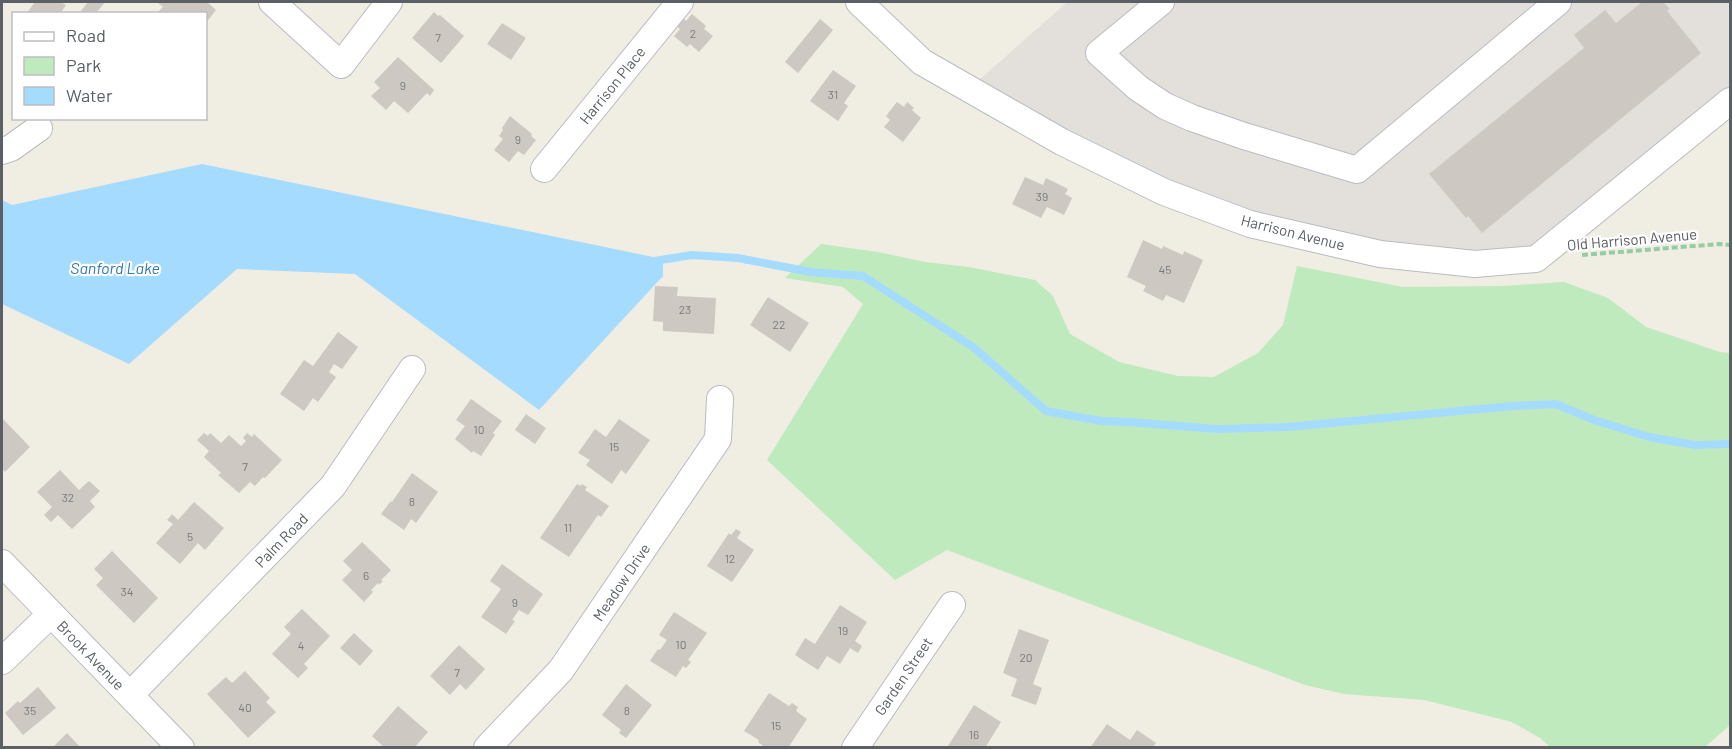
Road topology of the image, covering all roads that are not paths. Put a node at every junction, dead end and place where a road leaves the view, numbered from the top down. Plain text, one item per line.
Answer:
1 (272, 2) edge
2 (390, 2) edge
3 (680, 2) edge
4 (859, 2) edge
5 (1161, 2) edge
6 (1558, 2) edge
7 (1731, 101) edge
8 (39, 128) dead end
9 (2, 151) edge
10 (544, 169) dead end
11 (412, 369) dead end
12 (720, 399) dead end
13 (2, 563) edge
14 (952, 605) dead end
15 (51, 614) junction
16 (2, 661) edge
17 (130, 695) junction
18 (181, 747) edge
19 (487, 747) edge
20 (855, 747) edge

1 - 2 street
3 - 10 street, Harrison Place
4 - 7 street, Harrison Avenue
5 - 6 street
8 - 9 street
11 - 17 street, Palm Road
12 - 19 street, Meadow Drive
13 - 15 street, Brook Avenue
14 - 20 street, Garden Street
15 - 16 street
15 - 17 street, Brook Avenue
17 - 18 street, Brook Avenue

